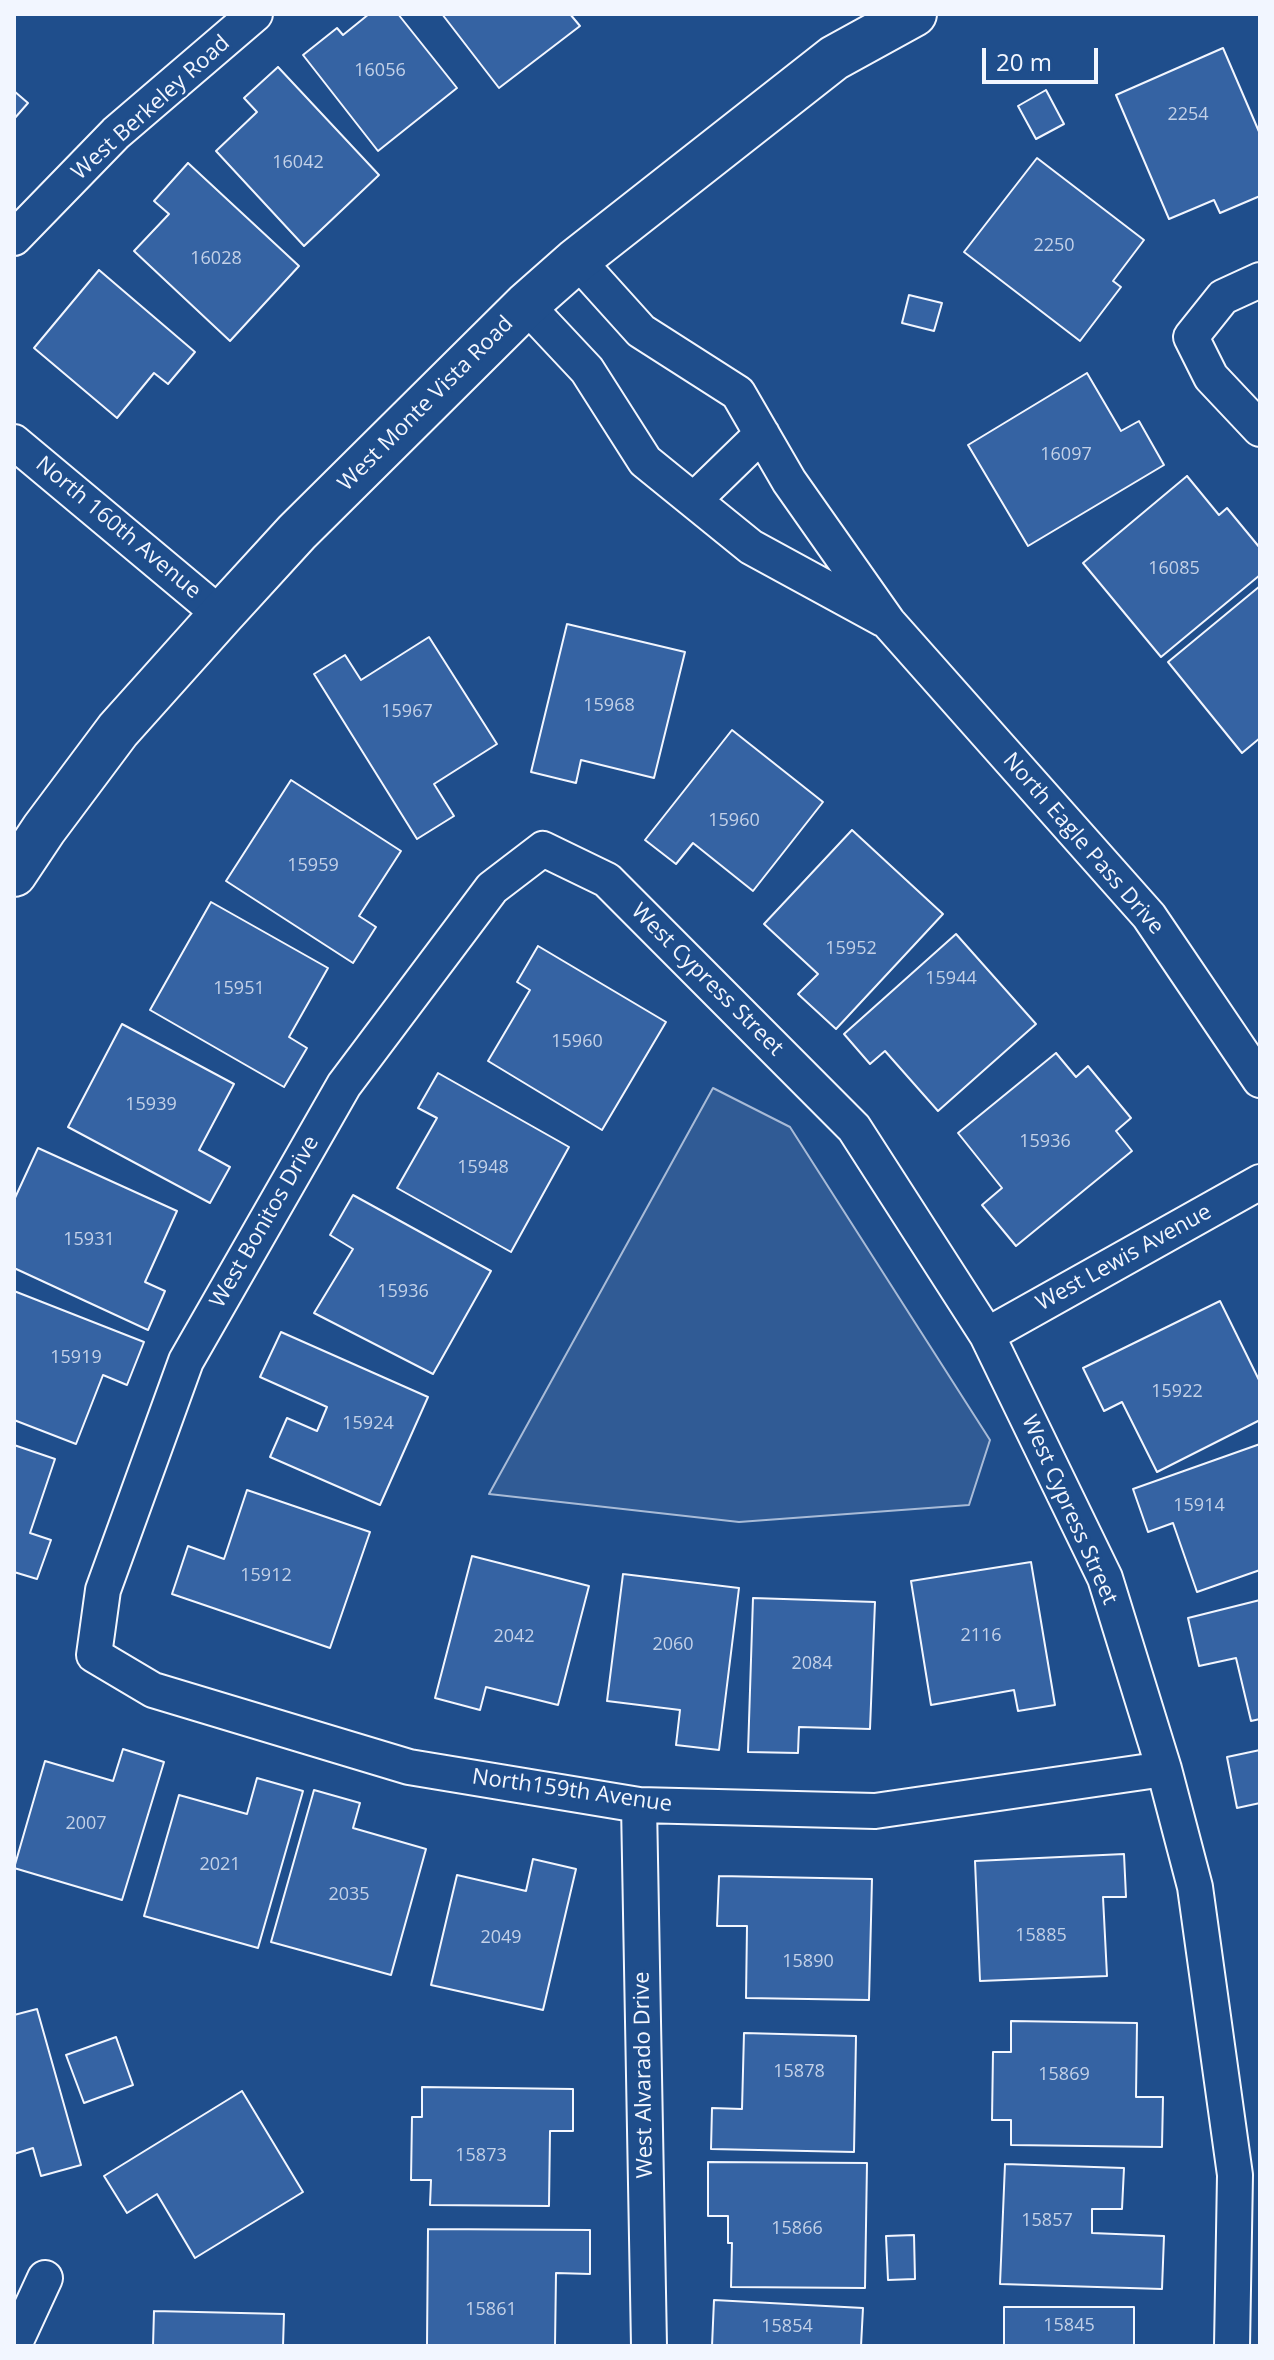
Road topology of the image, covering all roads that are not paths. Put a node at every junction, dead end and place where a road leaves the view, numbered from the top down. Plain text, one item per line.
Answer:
1 (255, 14) edge
2 (914, 14) edge
3 (14, 238) edge
4 (577, 260) junction
5 (1260, 280) edge
6 (526, 305) junction
7 (1260, 429) edge
8 (762, 434) junction
9 (14, 442) edge
10 (694, 500) junction
11 (221, 615) junction
12 (888, 622) junction
13 (543, 849) joint
14 (14, 874) edge
15 (1260, 1080) edge
16 (1260, 1182) edge
17 (987, 1335) junction
18 (94, 1655) joint
19 (1164, 1769) junction
20 (639, 1805) junction
21 (45, 2278) dead end
22 (14, 2345) edge
23 (649, 2346) edge
24 (1232, 2346) edge

1 - 3 street, West Berkeley Road
2 - 4 street, West Monte Vista Road
4 - 6 street, West Monte Vista Road
4 - 8 street, North Eagle Pass Drive
5 - 7 street
6 - 10 street, North Eagle Pass Drive
6 - 11 street, West Monte Vista Road
8 - 10 street
8 - 12 street, North Eagle Pass Drive
9 - 11 street, North 160th Avenue
10 - 12 street, North Eagle Pass Drive
11 - 14 street, West Monte Vista Road
12 - 15 street, North Eagle Pass Drive
13 - 17 street, West Cypress Street
13 - 18 street, West Bonitos Drive
16 - 17 street, West Lewis Avenue
17 - 19 street, West Cypress Street
18 - 20 street, North159th Avenue
19 - 20 street, North159th Avenue
19 - 24 street, West Cypress Street
20 - 23 street, West Alvarado Drive
21 - 22 street

